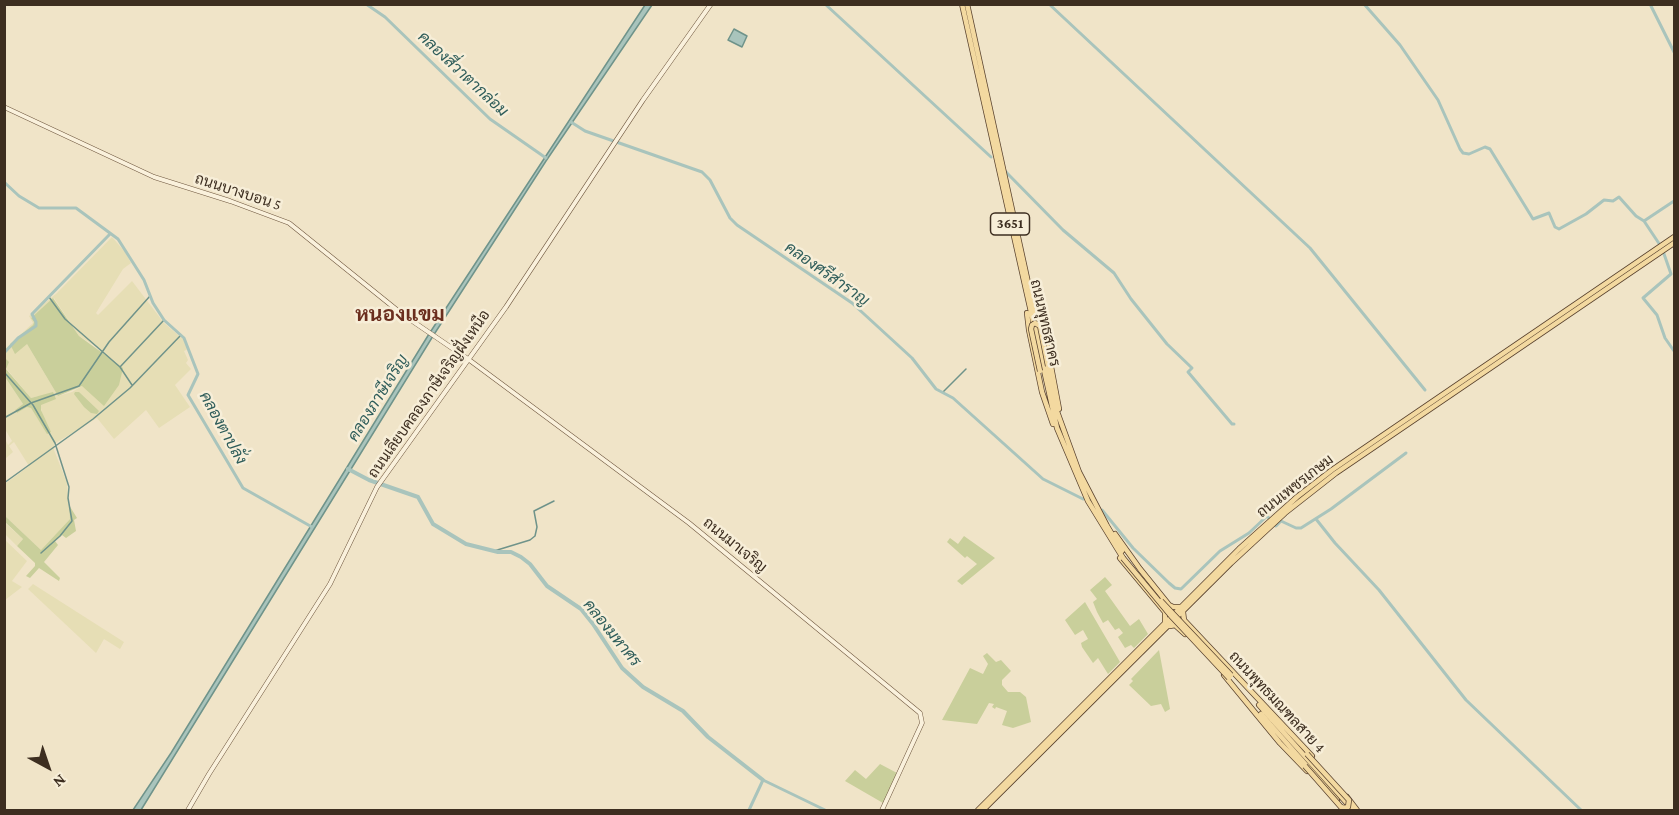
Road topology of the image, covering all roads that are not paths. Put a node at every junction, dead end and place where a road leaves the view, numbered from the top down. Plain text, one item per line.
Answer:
1 (711, 4) edge
2 (962, 4) edge
3 (967, 4) edge
4 (968, 20) junction
5 (4, 107) edge
6 (1674, 237) edge
7 (1674, 243) edge
8 (1662, 249) junction
9 (1026, 287) junction
10 (441, 340) joint
11 (468, 359) junction
12 (1059, 428) junction
13 (1088, 501) junction
14 (1098, 509) junction
15 (1124, 557) junction
16 (1162, 596) junction
17 (1155, 601) junction
18 (1183, 608) junction
19 (1173, 616) joint
20 (1166, 625) junction
21 (1189, 625) junction
22 (1182, 631) junction
23 (1230, 676) junction
24 (1274, 715) junction
25 (1276, 723) junction
26 (1272, 732) junction
27 (1279, 734) junction
28 (1290, 735) junction
29 (1288, 748) junction
30 (1039, 752) junction
31 (188, 810) edge
32 (882, 810) edge
33 (978, 810) edge
34 (983, 810) edge
35 (1342, 810) edge
36 (1347, 810) edge
37 (1355, 810) edge

1 - 11 main road, ถนนเลียบคลองภาษีเจริญฝั่งเหนือ
2 - 4 main road, ถนนพุทธสาคร / 3651
3 - 4 main road, ถนนพุทธสาคร / 3651
4 - 9 main road, ถนนพุทธสาคร / 3651
5 - 10 main road, ถนนบางบอน 5
6 - 8 main road, ถนนเพชรเกษม
7 - 8 main road, ถนนเพชรเกษม
8 - 18 main road, ถนนเพชรเกษม
9 - 12 main road, ถนนพุทธสาคร / 3651
9 - 12 main road
10 - 11 main road, ถนนมาเจริญ
11 - 31 main road, ถนนเลียบคลองภาษีเจริญฝั่งเหนือ
11 - 32 main road, ถนนมาเจริญ
12 - 12 main road, bridge
12 - 13 main road, ถนนพุทธสาคร / 3651
12 - 14 main road, ถนนพุทธสาคร / 3651
13 - 15 main road, ถนนพุทธสาคร / 3651
13 - 17 main road
14 - 15 main road, ถนนพุทธสาคร / 3651
14 - 16 main road
15 - 19 main road, ถนนพุทธสาคร / 3651, bridge
16 - 17 main road
16 - 18 main road
17 - 20 main road
18 - 20 main road, ถนนเพชรเกษม
18 - 21 main road, ถนนพุทธมณฑลสาย 4
19 - 23 main road, ถนนพุทธมณฑลสาย 4, bridge
20 - 22 main road, ถนนพุทธมณฑลสาย 4
20 - 30 main road, ถนนเพชรเกษม
21 - 22 main road
21 - 24 main road, ถนนพุทธมณฑลสาย 4
22 - 26 main road, ถนนพุทธมณฑลสาย 4
23 - 25 main road, ถนนพุทธมณฑลสาย 4
23 - 27 main road, ถนนพุทธมณฑลสาย 4
24 - 28 main road
24 - 37 main road, ถนนพุทธมณฑลสาย 4
25 - 28 main road
25 - 37 main road, ถนนพุทธมณฑลสาย 4
26 - 29 main road
26 - 35 main road, ถนนพุทธมณฑลสาย 4
27 - 29 main road
27 - 36 main road, ถนนพุทธมณฑลสาย 4
28 - 29 main road, bridge
30 - 33 main road, ถนนเพชรเกษม
30 - 34 main road, ถนนเพชรเกษม

